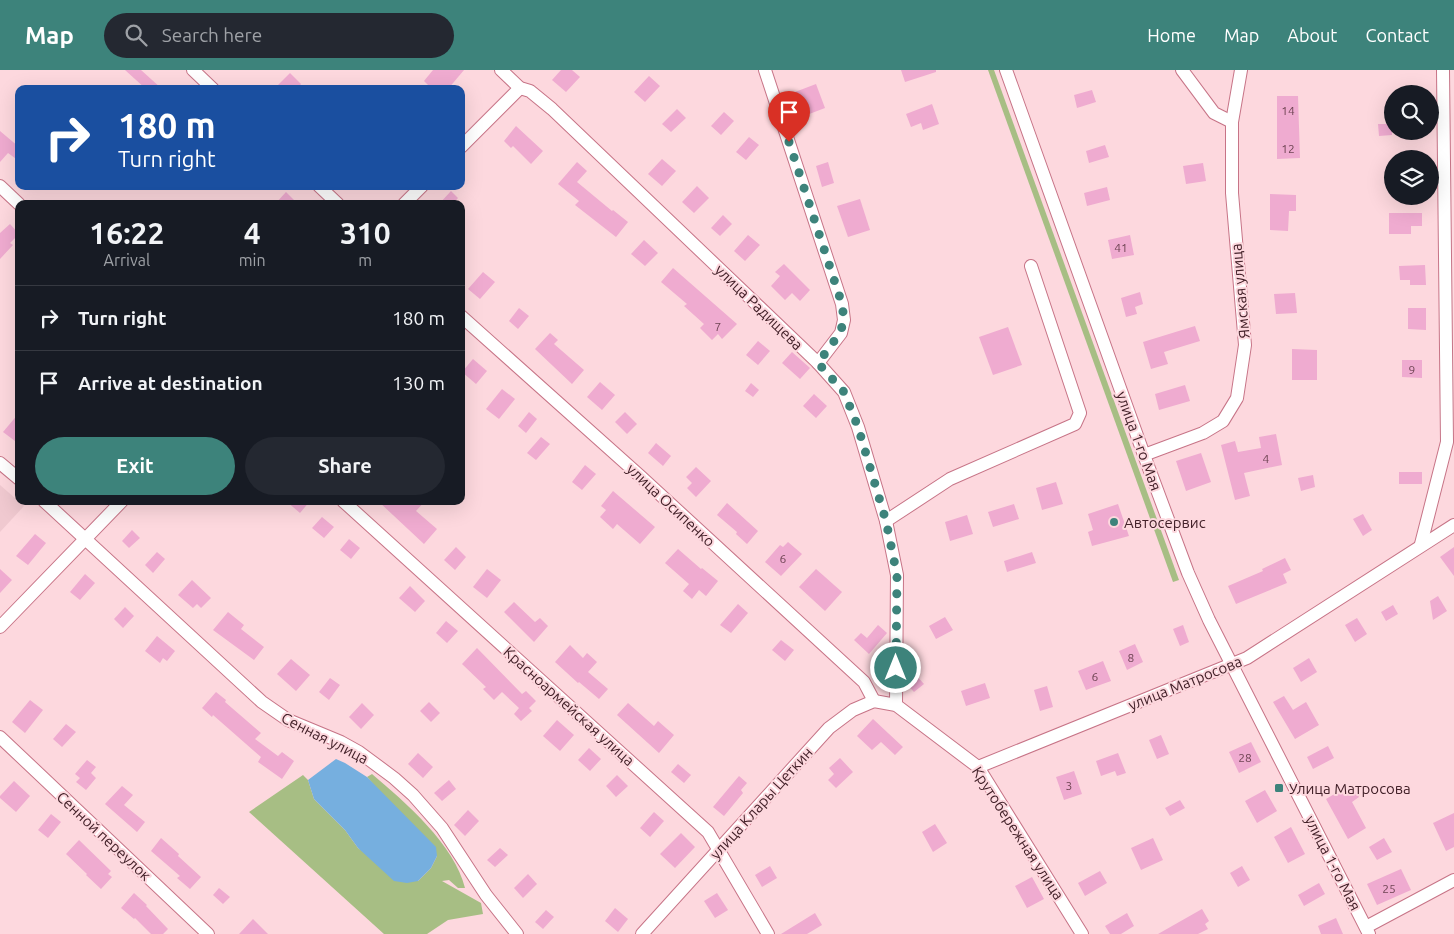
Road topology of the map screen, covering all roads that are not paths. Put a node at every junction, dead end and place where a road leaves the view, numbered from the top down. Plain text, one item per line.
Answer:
1 (193, 70) edge
2 (501, 70) edge
3 (765, 70) edge
4 (1006, 70) edge
5 (1182, 70) edge
6 (1241, 70) edge
7 (1443, 70) edge
8 (209, 85) edge
9 (520, 88) junction
10 (1232, 122) junction
11 (465, 143) edge
12 (0, 186) edge
13 (323, 190) edge
14 (418, 190) edge
15 (15, 200) edge
16 (334, 200) edge
17 (408, 200) edge
18 (1030, 266) dead end
19 (465, 320) edge
20 (818, 363) junction
21 (1450, 446) edge
22 (1144, 455) junction
23 (0, 463) edge
24 (15, 476) edge
25 (48, 505) edge
26 (118, 505) edge
27 (347, 505) edge
28 (886, 521) junction
29 (1454, 525) edge
30 (85, 538) junction
31 (1421, 544) junction
32 (0, 627) edge
33 (1232, 665) junction
34 (874, 701) junction
35 (896, 705) junction
36 (0, 737) edge
37 (978, 767) junction
38 (718, 850) junction
39 (1454, 880) edge
40 (1368, 930) edge
41 (208, 934) edge
42 (517, 934) edge
43 (642, 934) edge
44 (768, 934) edge
45 (1082, 934) edge

1 - 8 street
2 - 9 street, улица Радищева
3 - 20 street
4 - 22 street, улица 1-го Мая
5 - 10 street
6 - 10 street, Ямская улица
7 - 21 street
9 - 11 street
9 - 20 street, улица Радищева
10 - 22 street, Ямская улица
12 - 15 street
13 - 16 street
14 - 17 street
18 - 28 street
19 - 34 street, улица Осипенко
20 - 28 street, улица Радищева
21 - 31 street
22 - 33 street, улица 1-го Мая
23 - 24 street
25 - 30 street, Сенная улица
26 - 30 street
27 - 38 street, Красноармейская улица
28 - 35 street, улица Радищева
29 - 31 street, улица Матросова
30 - 32 street
30 - 42 street, Сенная улица
31 - 33 street, улица Матросова
33 - 37 street, улица Матросова
33 - 40 street, улица 1-го Мая
34 - 35 street
34 - 38 street, улица Клары Цеткин
35 - 37 street, Крутобережная улица
36 - 41 street, Сенной переулок
37 - 45 street, Крутобережная улица
38 - 43 street, улица Клары Цеткин
38 - 44 street, Красноармейская улица
39 - 40 street

